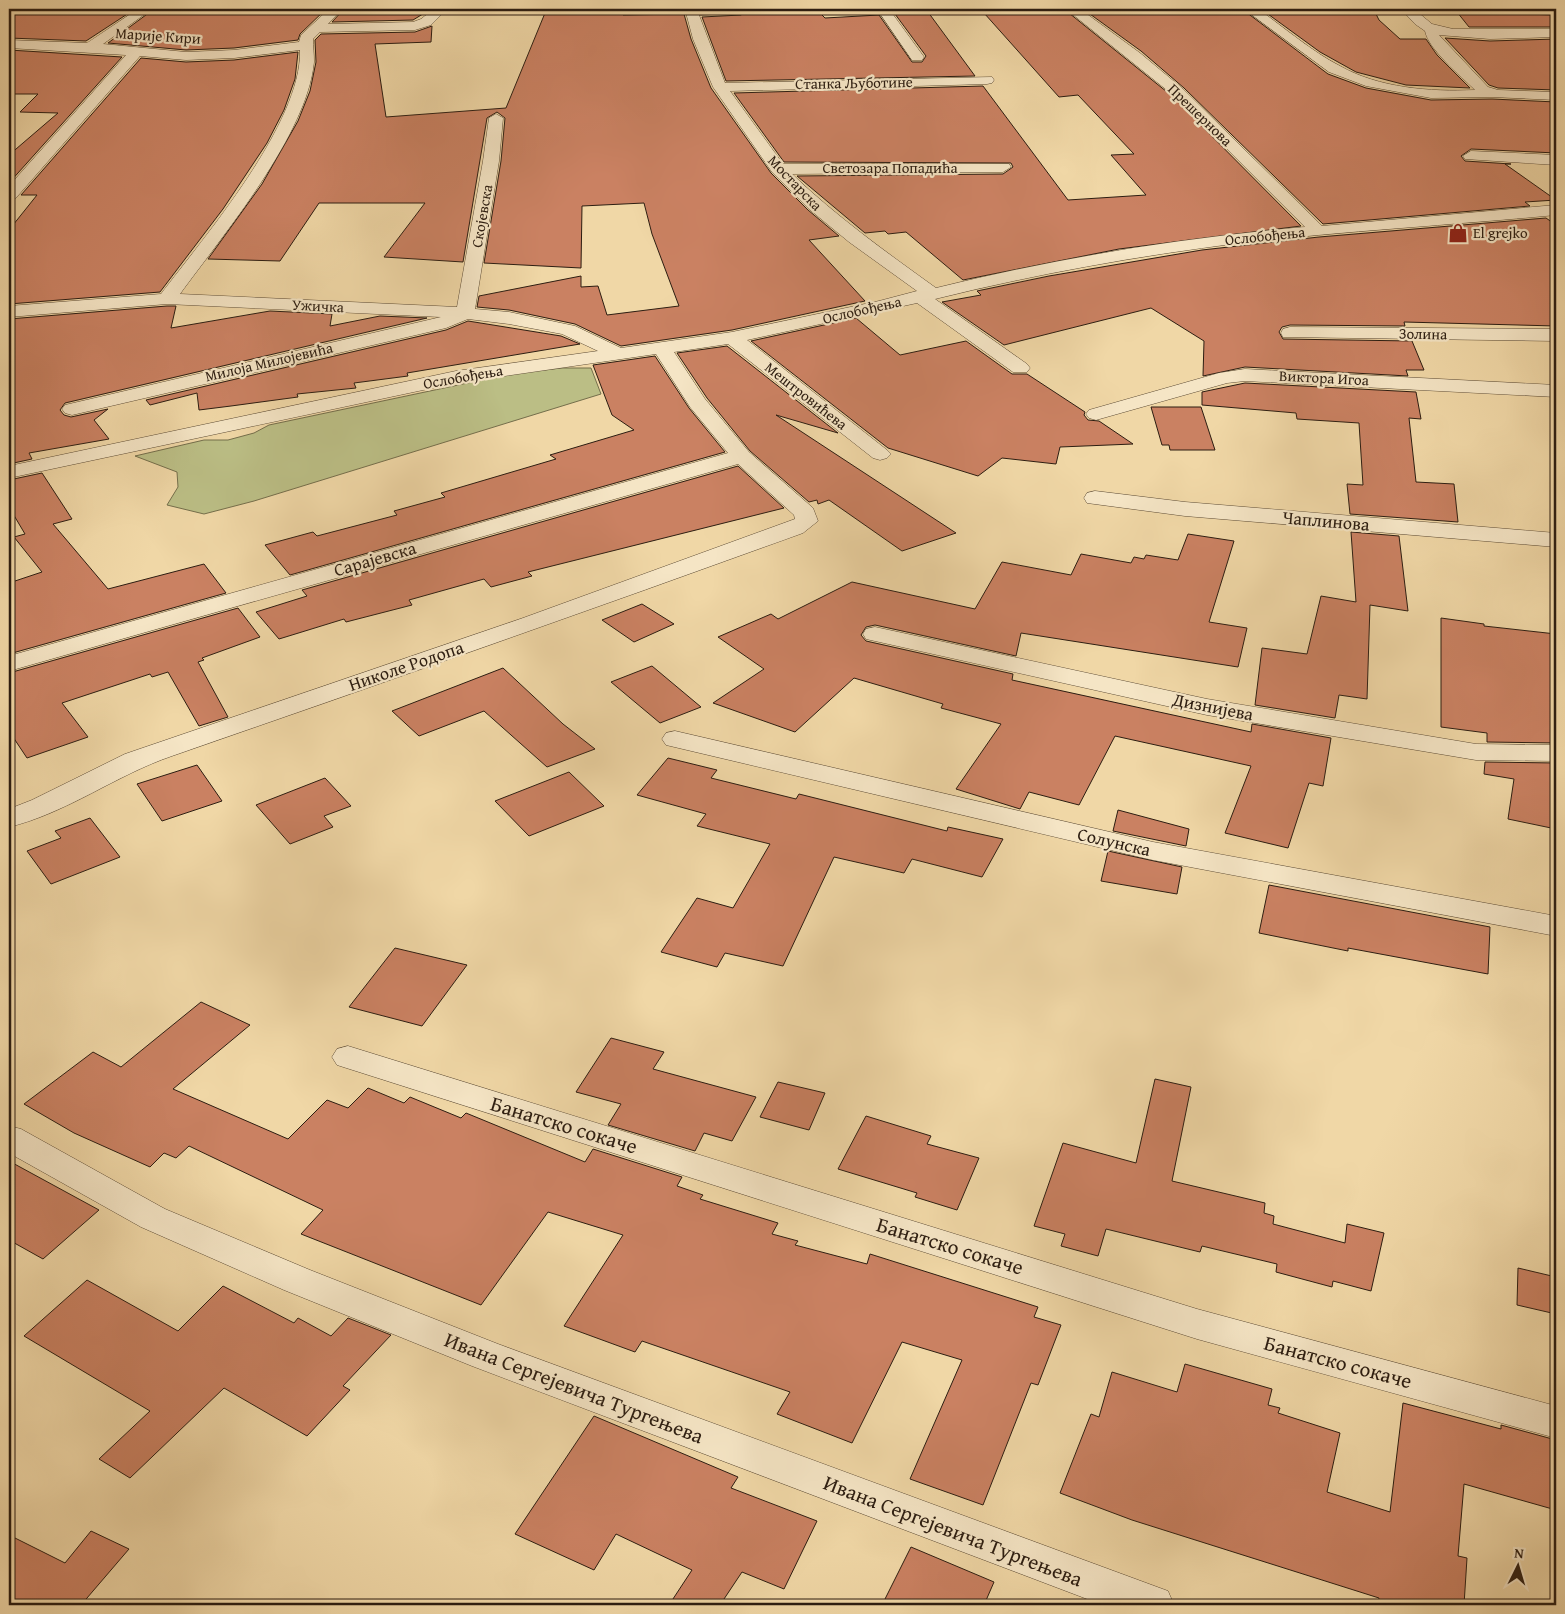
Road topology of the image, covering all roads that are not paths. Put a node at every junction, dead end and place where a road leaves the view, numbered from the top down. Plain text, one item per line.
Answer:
1 (146, 9) edge
2 (336, 9) edge
3 (441, 9) edge
4 (742, 9) edge
5 (883, 9) edge
6 (1072, 9) edge
7 (1250, 9) edge
8 (1407, 9) edge
9 (691, 10) edge
10 (315, 28) junction
11 (1431, 29) junction
12 (1556, 34) edge
13 (9, 44) edge
14 (305, 45) junction
15 (90, 47) junction
16 (136, 52) junction
17 (917, 57) dead end
18 (987, 80) dead end
19 (720, 87) junction
20 (1491, 93) junction
21 (1556, 96) edge
22 (496, 118) dead end
23 (1472, 156) dead end
24 (1556, 160) edge
25 (1003, 167) dead end
26 (778, 169) junction
27 (9, 196) edge
28 (1556, 210) edge
29 (1318, 231) junction
30 (926, 294) junction
31 (167, 299) junction
32 (9, 312) edge
33 (465, 313) junction
34 (1290, 332) dead end
35 (1556, 335) edge
36 (732, 338) junction
37 (662, 349) junction
38 (621, 355) junction
39 (1020, 368) dead end
40 (1556, 391) edge
41 (72, 409) dead end
42 (1096, 414) dead end
43 (880, 454) dead end
44 (742, 456) junction
45 (9, 472) edge
46 (1096, 498) dead end
47 (1556, 540) edge
48 (874, 634) dead end
49 (9, 664) edge
50 (675, 739) dead end
51 (1556, 753) edge
52 (9, 819) edge
53 (1556, 926) edge
54 (348, 1057) dead end
55 (9, 1138) edge
56 (1556, 1422) edge
57 (1153, 1605) edge

1 - 15 street
2 - 10 street
3 - 10 street
4 - 9 street
5 - 17 street
6 - 29 street, Прешернова
7 - 20 street
8 - 11 street
9 - 19 street, Мостарска
10 - 14 street
11 - 12 street
11 - 20 street
13 - 15 street, Марије Кири
14 - 16 street, Марије Кири
14 - 31 street
15 - 16 street, Марије Кири
16 - 27 street
18 - 19 street, Станка Љуботине
19 - 26 street, Мостарска
20 - 21 street
22 - 33 street, Скојевска
23 - 24 street
25 - 26 street, Светозара Попадића
26 - 30 street, Мостарска
28 - 29 street, Ослобођења
29 - 30 street, Ослобођења
30 - 36 street, Ослобођења
30 - 39 street, Ослобођења
31 - 32 street, Ужичка
31 - 33 street, Ужичка
33 - 38 street, Ужичка
33 - 41 street, Милоја Милојевића
34 - 35 street, Золина
36 - 37 street, Ослобођења
36 - 43 street, Мештровићева
37 - 38 street, Ослобођења
37 - 44 street
38 - 45 street, Ослобођења
40 - 42 street, Виктора Игоа
44 - 49 street, Сарајевска
44 - 52 street, Николе Родопа
46 - 47 street, Чаплинова
48 - 51 street, Дизнијева
50 - 53 street, Солунска
54 - 56 street, Банатско сокаче
55 - 57 street, Ивана Сергејевича Тургењева

